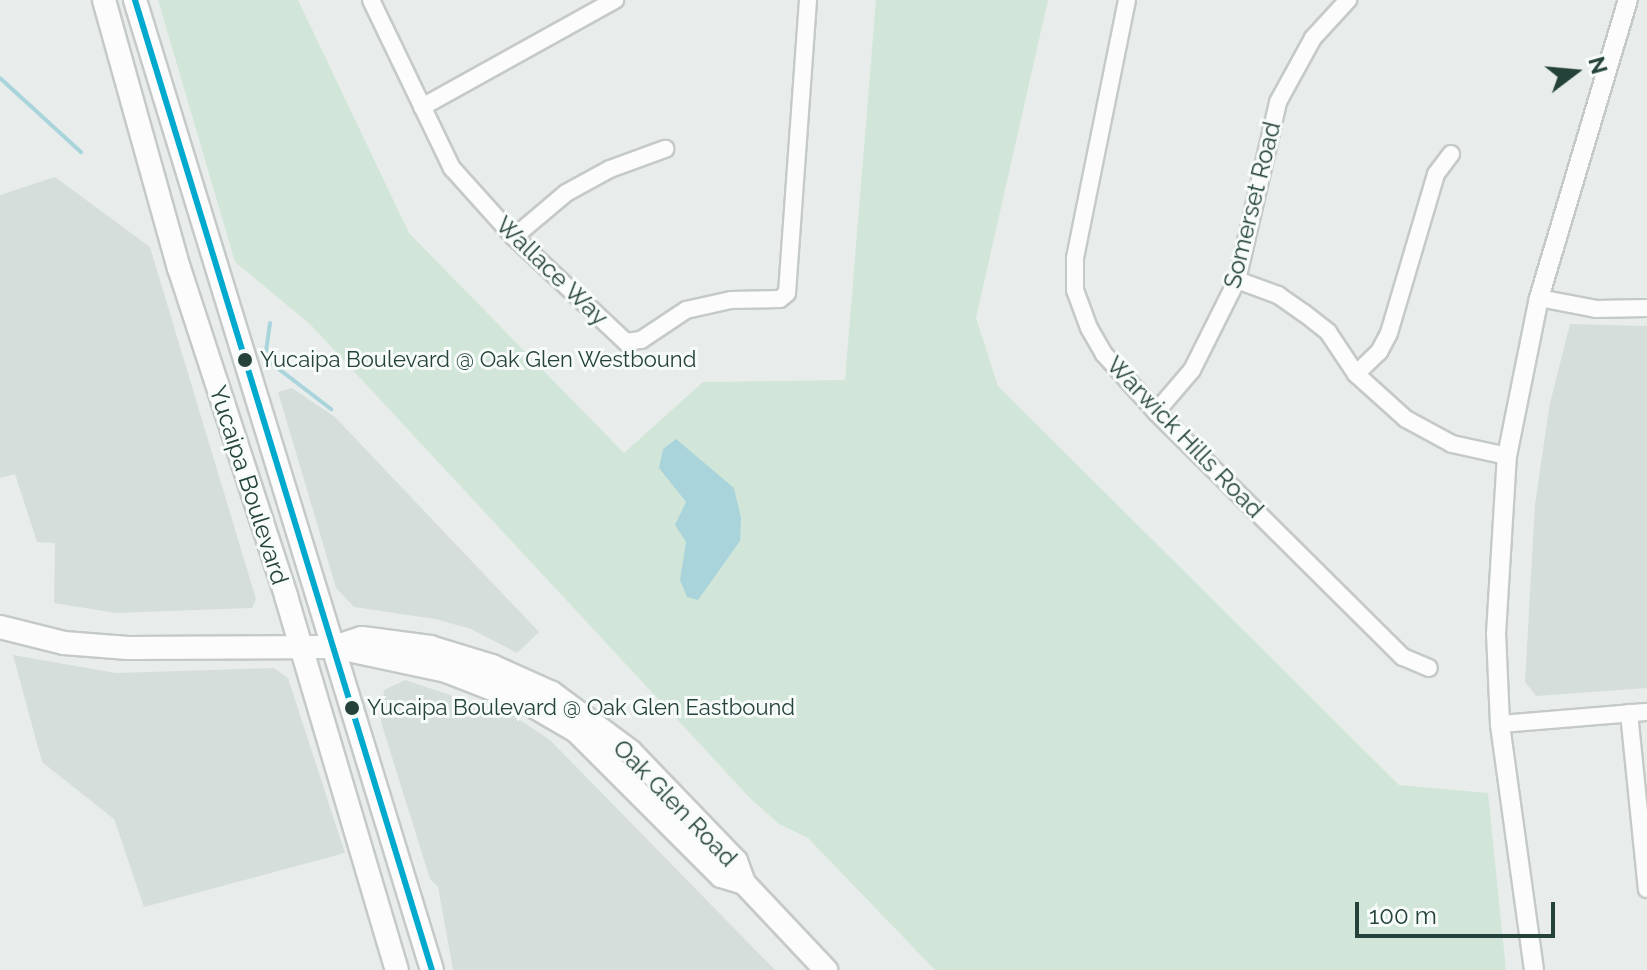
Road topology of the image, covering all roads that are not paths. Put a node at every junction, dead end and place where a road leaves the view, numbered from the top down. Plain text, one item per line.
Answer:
1 (104, 0) edge
2 (135, 0) edge
3 (371, 0) edge
4 (615, 0) edge
5 (808, 0) edge
6 (1127, 0) edge
7 (1348, 0) edge
8 (1628, 0) edge
9 (422, 107) junction
10 (665, 149) dead end
11 (1451, 154) dead end
12 (514, 237) junction
13 (1237, 280) junction
14 (1539, 298) junction
15 (1647, 308) edge
16 (1356, 374) junction
17 (1156, 412) junction
18 (1507, 456) junction
19 (0, 627) edge
20 (300, 644) junction
21 (334, 647) junction
22 (1429, 668) dead end
23 (1647, 712) edge
24 (1629, 713) junction
25 (1500, 724) junction
26 (1643, 830) edge
27 (1647, 889) edge
28 (397, 970) edge
29 (432, 970) edge
30 (826, 970) edge
31 (1534, 970) edge

1 - 20 main road, Yucaipa Boulevard
2 - 21 main road, Yucaipa Boulevard
3 - 9 street, Wallace Way
4 - 9 street
5 - 12 street, Wallace Way
6 - 17 street, Warwick Hills Road
7 - 13 street, Somerset Road
8 - 14 street
9 - 12 street, Wallace Way
10 - 12 street
11 - 16 street
13 - 16 street
13 - 17 street, Somerset Road
14 - 15 street
14 - 18 street
16 - 18 street
17 - 22 street, Warwick Hills Road
18 - 25 street
19 - 20 main road, Oak Glen Road
20 - 21 main road, Oak Glen Road
20 - 28 main road, Yucaipa Boulevard
21 - 29 main road, Yucaipa Boulevard
21 - 30 main road, Oak Glen Road
23 - 24 street
24 - 25 street
24 - 26 street
25 - 31 street
26 - 27 street

